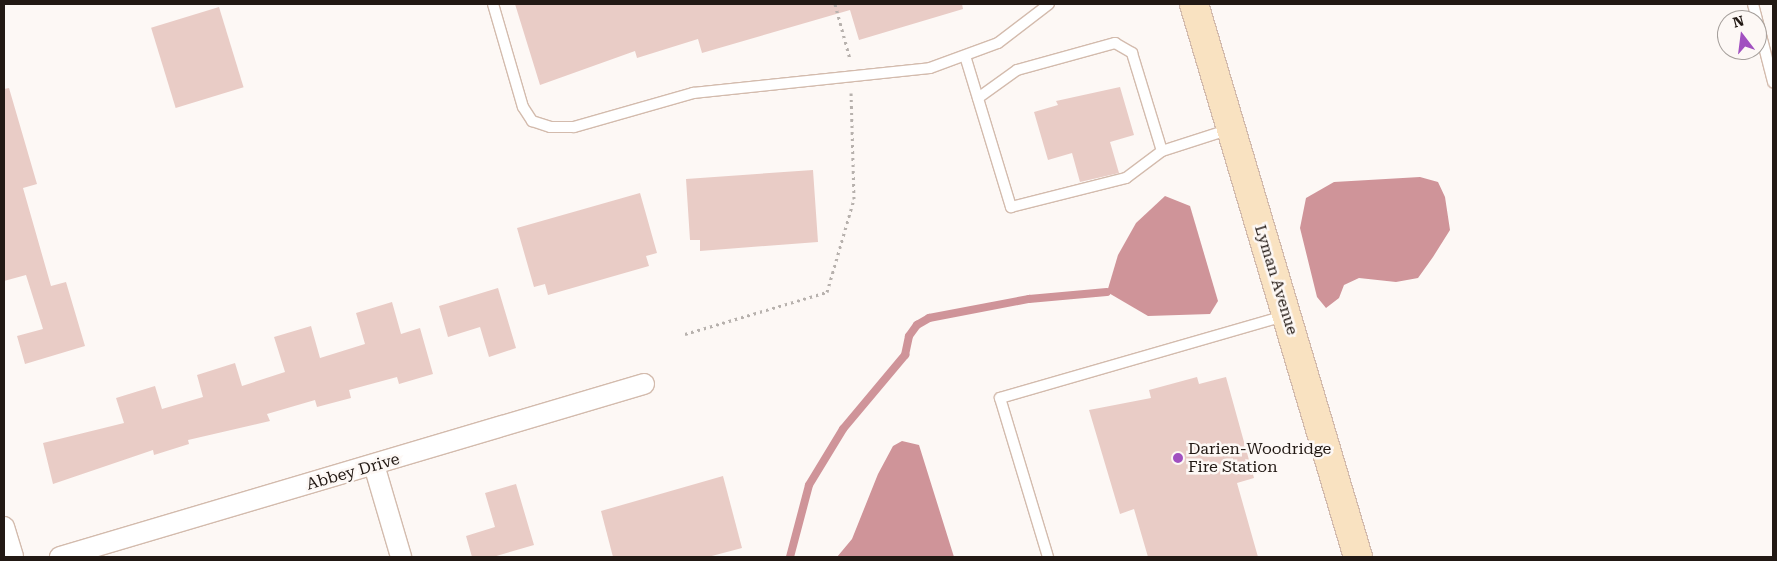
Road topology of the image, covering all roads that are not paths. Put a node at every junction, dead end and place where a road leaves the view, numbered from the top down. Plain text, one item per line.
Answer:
1 (493, 4) edge
2 (1049, 4) edge
3 (1194, 4) edge
4 (1753, 4) edge
5 (966, 59) junction
6 (1773, 82) edge
7 (978, 98) junction
8 (1231, 129) junction
9 (1162, 151) junction
10 (1286, 316) junction
11 (644, 384) dead end
12 (374, 465) junction
13 (4, 527) edge
14 (13, 557) edge
15 (60, 557) edge
16 (401, 557) edge
17 (1048, 557) edge
18 (1358, 557) edge

1 - 5 lane
2 - 5 lane
3 - 8 street, Lyman Avenue
4 - 6 lane
5 - 7 lane
7 - 9 lane
7 - 9 lane
8 - 9 lane
8 - 10 street, Lyman Avenue
10 - 17 lane
10 - 18 street, Lyman Avenue
11 - 12 street, Abbey Drive
12 - 15 street, Abbey Drive
12 - 16 street
13 - 14 street

